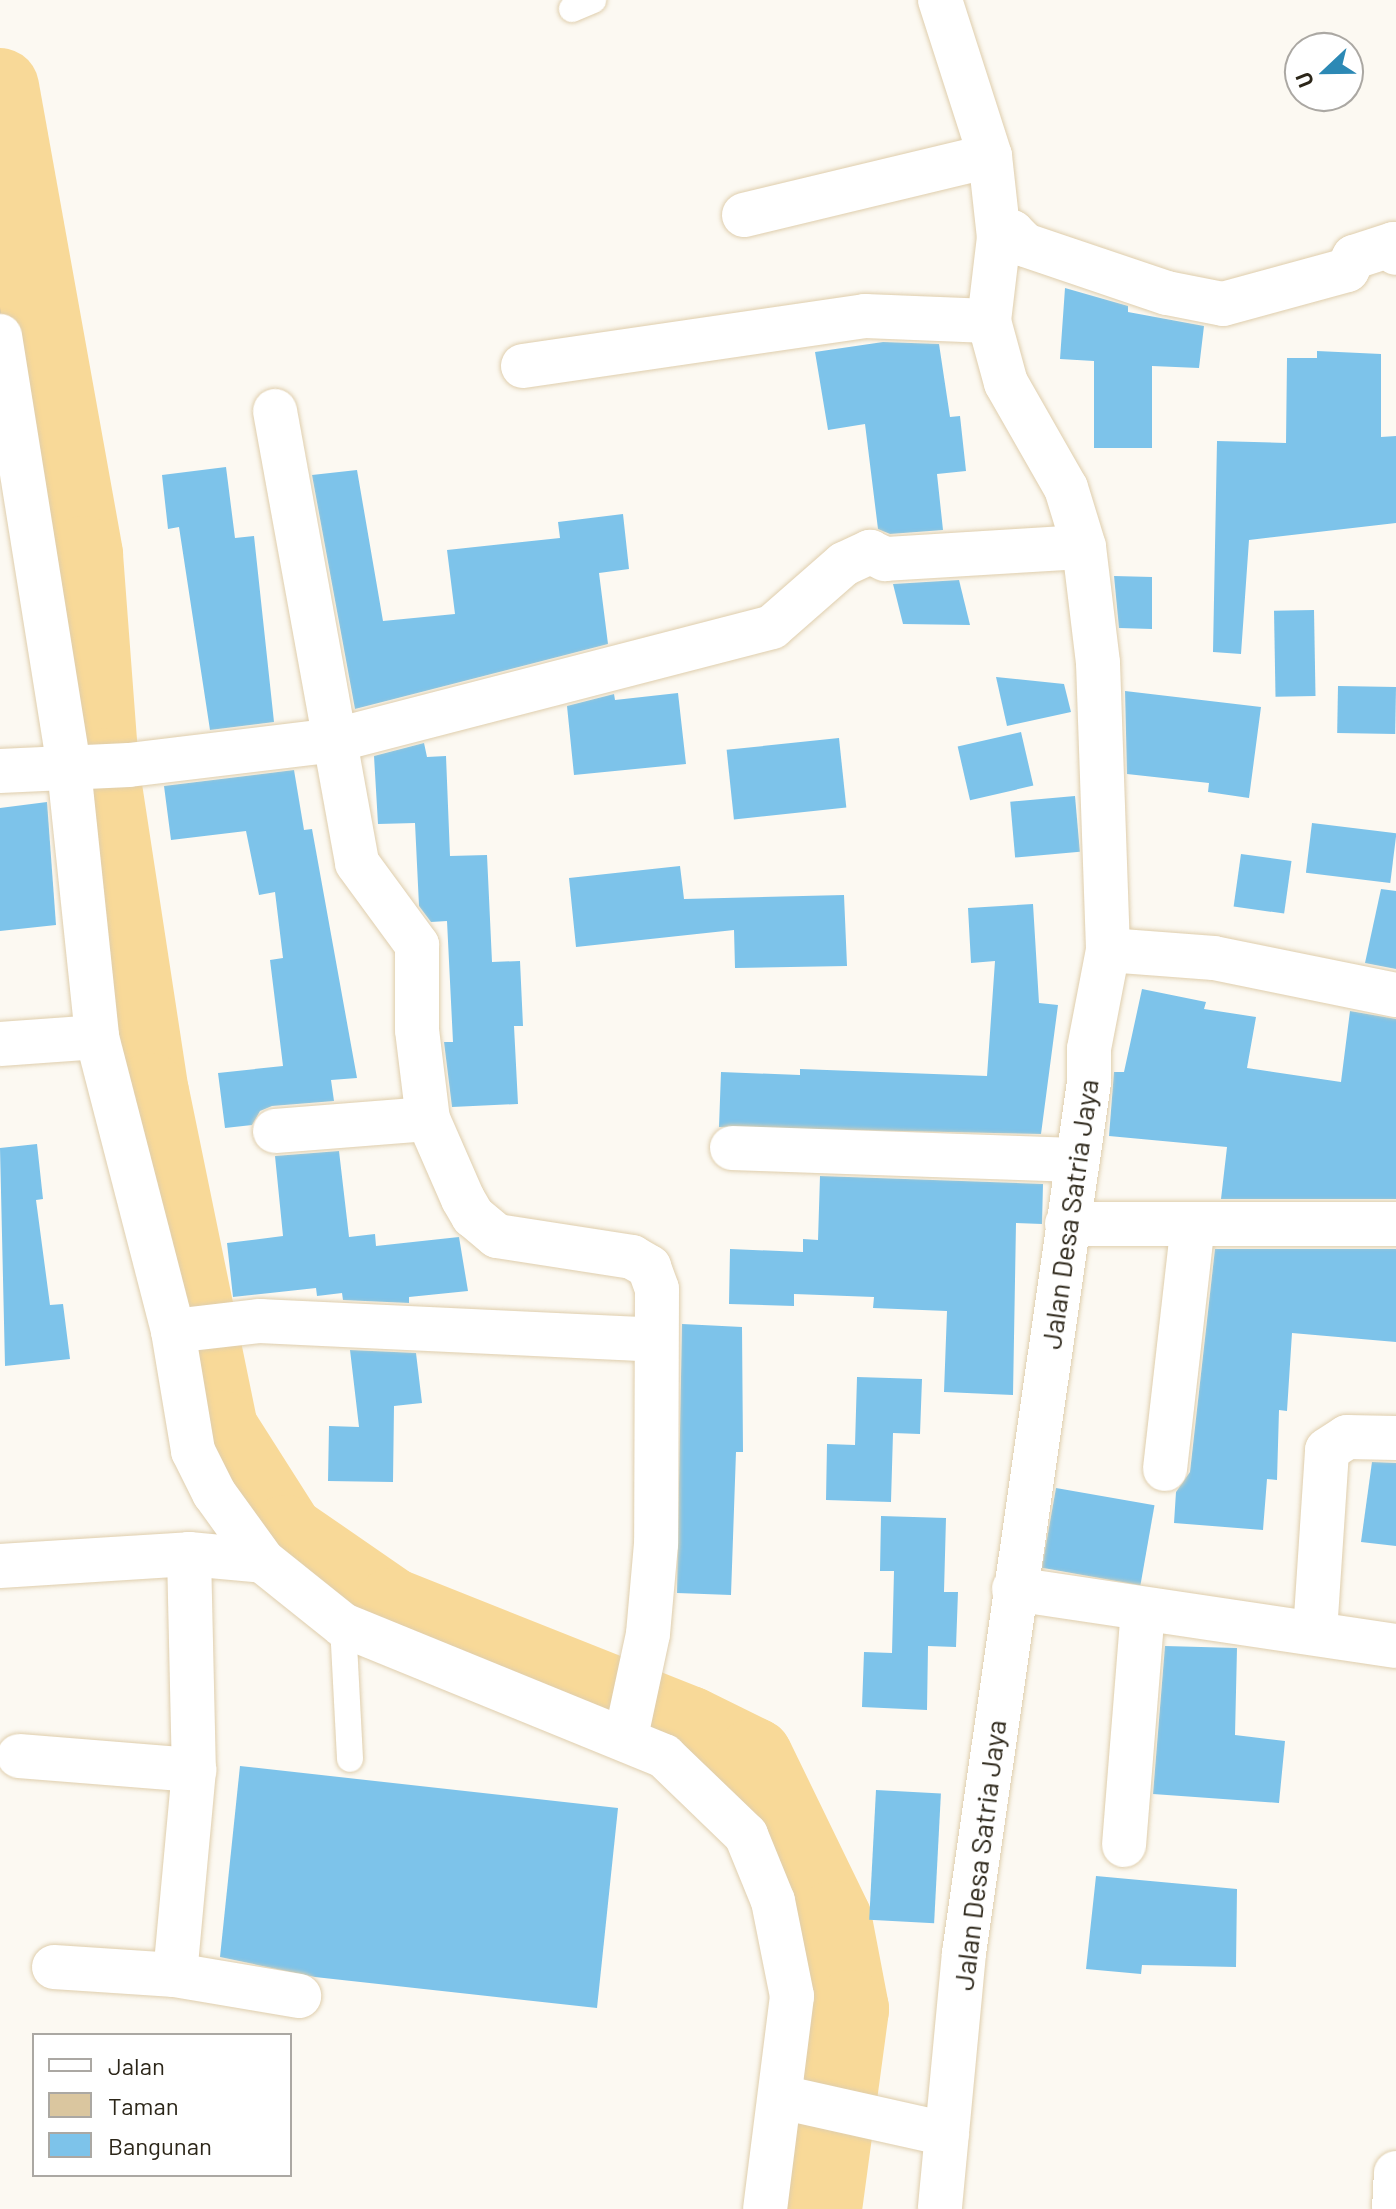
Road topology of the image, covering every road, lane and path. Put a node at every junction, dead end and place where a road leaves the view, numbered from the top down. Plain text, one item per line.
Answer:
1 (940, 0) edge
2 (990, 156) junction
3 (744, 215) dead end
4 (999, 237) junction
5 (1396, 253) edge
6 (989, 321) junction
7 (0, 336) edge
8 (523, 366) dead end
9 (275, 411) dead end
10 (7, 433) edge
11 (1084, 547) junction
12 (336, 740) junction
13 (69, 769) junction
14 (0, 771) edge
15 (1108, 950) junction
16 (1396, 995) edge
17 (97, 1037) junction
18 (0, 1044) edge
19 (428, 1119) junction
20 (275, 1131) dead end
21 (732, 1148) dead end
22 (1076, 1160) junction
23 (1067, 1224) junction
24 (1396, 1224) edge
25 (1193, 1225) junction
26 (173, 1331) junction
27 (656, 1340) junction
28 (1396, 1438) edge
29 (1165, 1469) dead end
30 (189, 1554) junction
31 (263, 1561) junction
32 (0, 1566) edge
33 (1014, 1589) junction
34 (1143, 1611) junction
35 (343, 1625) junction
36 (1315, 1632) junction
37 (1396, 1646) edge
38 (626, 1737) junction
39 (19, 1756) dead end
40 (350, 1759) dead end
41 (194, 1770) junction
42 (1124, 1845) dead end
43 (54, 1967) dead end
44 (175, 1975) junction
45 (299, 1996) dead end
46 (781, 2097) junction
47 (942, 2132) junction
48 (1396, 2173) edge
49 (765, 2209) edge
50 (940, 2209) edge
51 (1394, 2209) edge

1 - 2 street, Jalan Desa Satria Jaya
2 - 3 street
2 - 4 street, Jalan Desa Satria Jaya
4 - 5 street
4 - 6 street, Jalan Desa Satria Jaya
6 - 8 street
6 - 11 street, Jalan Desa Satria Jaya
7 - 10 street
9 - 12 street
10 - 13 street
11 - 12 street
11 - 15 street, Jalan Desa Satria Jaya
12 - 13 street
12 - 19 street
13 - 14 street
13 - 17 street
15 - 16 street
15 - 22 street, Jalan Desa Satria Jaya
17 - 18 street
17 - 26 street
19 - 20 street
19 - 27 street
21 - 22 street
22 - 23 street, Jalan Desa Satria Jaya
23 - 25 street
23 - 33 street, Jalan Desa Satria Jaya
24 - 25 street
25 - 29 street
26 - 27 street
26 - 31 street
27 - 38 street
28 - 36 street
30 - 31 street
30 - 32 street
30 - 41 street
31 - 35 street
33 - 34 street
33 - 47 street, Jalan Desa Satria Jaya
34 - 36 street
34 - 42 street
35 - 38 street
35 - 40 lane
36 - 37 street
38 - 46 street
39 - 41 street
41 - 44 street
43 - 44 street
44 - 45 street
46 - 47 street
46 - 49 street
47 - 50 street, Jalan Desa Satria Jaya
48 - 51 street

